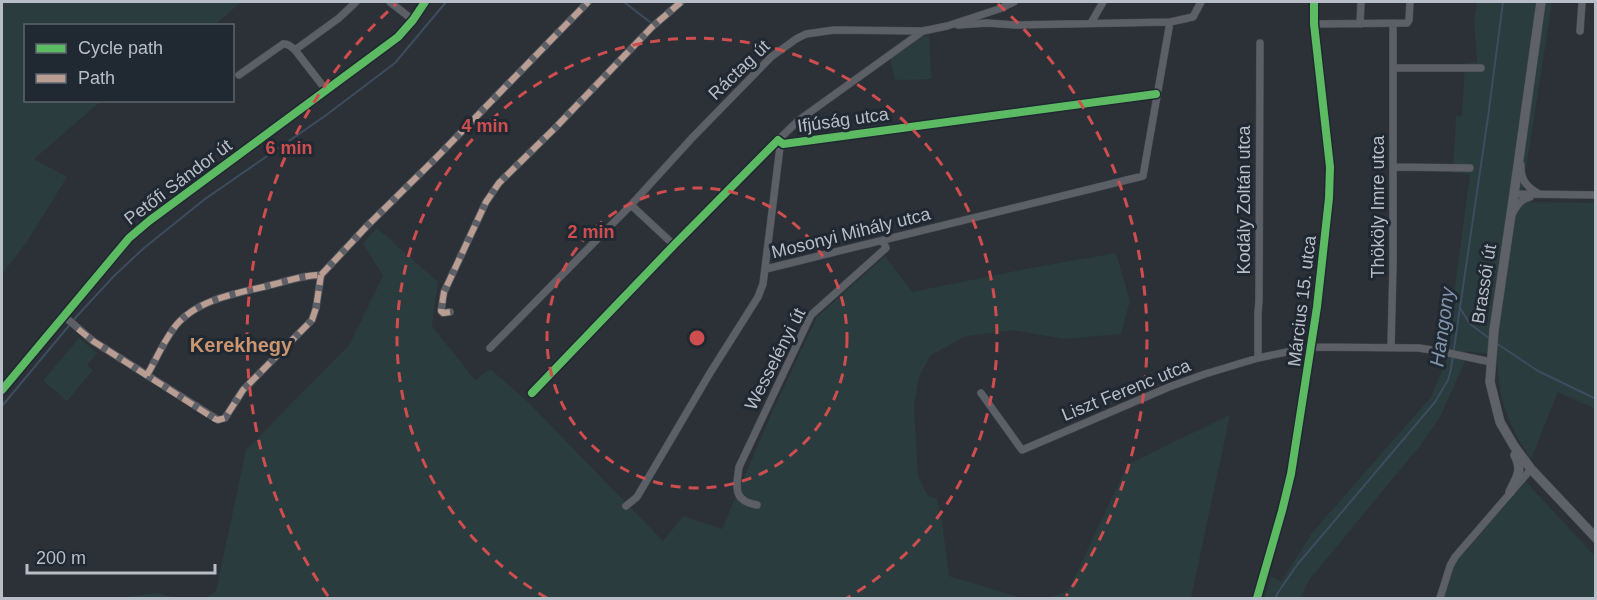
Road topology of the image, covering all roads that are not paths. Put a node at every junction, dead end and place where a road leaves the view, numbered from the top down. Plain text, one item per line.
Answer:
1 (356, 2) edge
2 (390, 2) edge
3 (425, 2) edge
4 (588, 2) edge
5 (681, 2) edge
6 (1014, 2) edge
7 (1103, 2) edge
8 (1201, 2) edge
9 (1314, 2) edge
10 (1360, 2) edge
11 (1410, 2) edge
12 (1541, 2) edge
13 (1582, 2) edge
14 (413, 20) junction
15 (1170, 22) junction
16 (1091, 23) junction
17 (1393, 23) junction
18 (1314, 24) junction
19 (1360, 24) junction
20 (947, 26) junction
21 (923, 31) junction
22 (1580, 32) dead end
23 (1260, 43) dead end
24 (295, 50) junction
25 (1393, 68) junction
26 (1481, 68) dead end
27 (238, 75) dead end
28 (326, 90) junction
29 (1156, 94) junction
30 (1522, 135) junction
31 (778, 140) junction
32 (1393, 167) junction
33 (1470, 168) dead end
34 (1514, 194) junction
35 (1542, 195) junction
36 (1596, 195) edge
37 (631, 205) junction
38 (1510, 218) junction
39 (883, 241) junction
40 (674, 245) junction
41 (766, 269) junction
42 (321, 275) junction
43 (450, 312) dead end
44 (65, 318) junction
45 (1311, 347) junction
46 (1391, 347) junction
47 (490, 348) dead end
48 (1258, 358) junction
49 (1491, 362) junction
50 (147, 375) junction
51 (2, 390) edge
52 (532, 393) dead end
53 (981, 393) dead end
54 (1506, 434) junction
55 (1532, 469) junction
56 (1510, 492) junction
57 (626, 506) dead end
58 (757, 506) dead end
59 (1596, 538) edge
60 (1257, 598) edge
61 (1440, 598) edge

1 - 24 street
2 - 14 street
3 - 14 street, Petőfi Sándor út
4 - 42 street
5 - 43 street
6 - 20 street
7 - 16 street
8 - 15 street
9 - 18 street, Március 15. utca
10 - 19 street
11 - 17 street
12 - 30 main road, Brassói út
13 - 22 street
14 - 28 street, Petőfi Sándor út
15 - 16 street
15 - 29 street
16 - 20 street
17 - 19 street
17 - 25 street, Thököly Imre utca
18 - 19 street
18 - 45 street, Március 15. utca
20 - 21 street
21 - 31 street
21 - 37 street, Ráctag út
23 - 48 street, Kodály Zoltán utca
24 - 27 street
24 - 28 street
25 - 26 street
25 - 32 street, Thököly Imre utca
28 - 44 street, Petőfi Sándor út
29 - 31 street, Ifjúság utca
29 - 39 street, Mosonyi Mihály utca
30 - 34 main road, Brassói út
30 - 35 street
31 - 40 street, Ifjúság utca
31 - 41 street
32 - 33 street
32 - 46 street, Thököly Imre utca
34 - 35 street
34 - 38 main road, Brassói út
35 - 36 street
35 - 38 street
37 - 40 street
37 - 47 street, Ráctag út
38 - 49 main road, Brassói út
39 - 41 street, Mosonyi Mihály utca
39 - 58 street, Wesselényi út
40 - 52 street, Ifjúság utca
41 - 57 street, Mosonyi Mihály utca
42 - 50 street
42 - 50 street
44 - 50 street
44 - 51 street, Petőfi Sándor út
45 - 46 street, Liszt Ferenc utca
45 - 48 street, Liszt Ferenc utca
45 - 60 street, Március 15. utca
46 - 49 street, Liszt Ferenc utca
48 - 53 street, Liszt Ferenc utca
49 - 54 main road, Brassói út
54 - 55 main road, Brassói út
54 - 56 main road
55 - 56 street
55 - 59 main road, Brassói út
56 - 61 street

